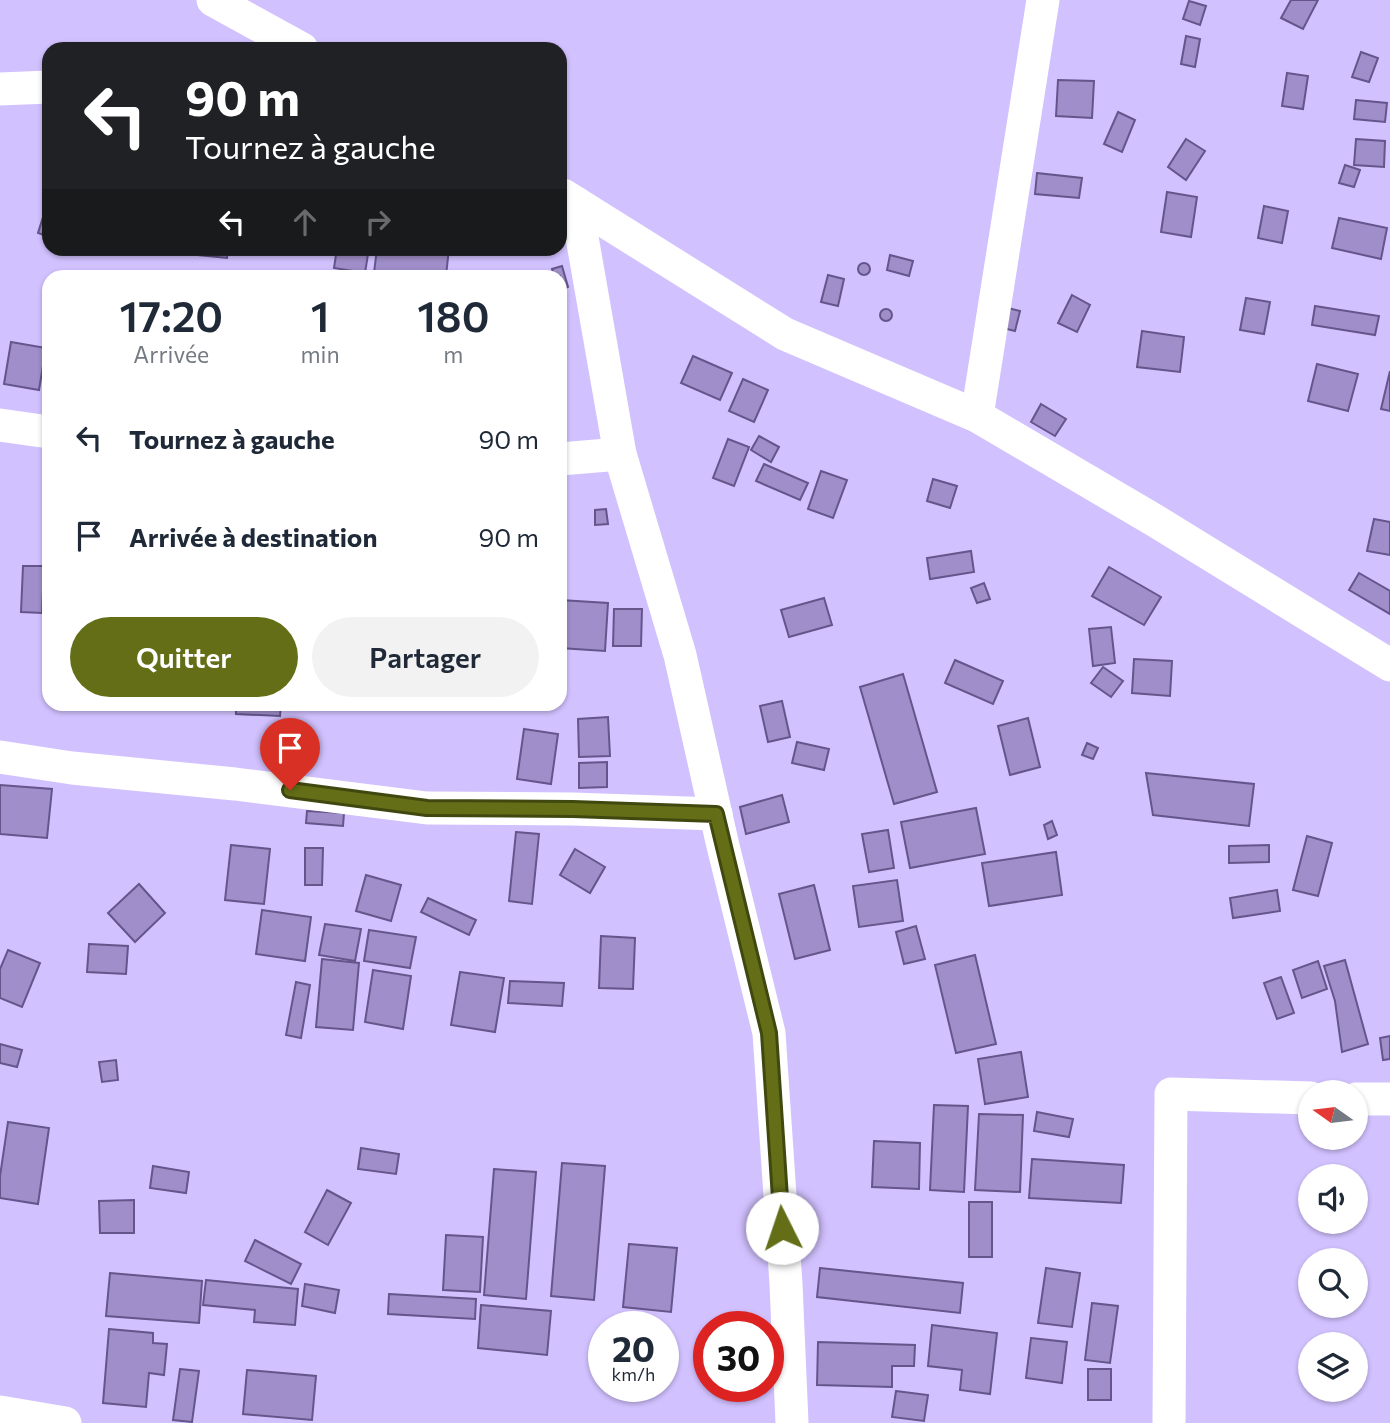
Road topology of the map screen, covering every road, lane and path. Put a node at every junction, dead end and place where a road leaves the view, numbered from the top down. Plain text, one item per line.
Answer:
1 (214, 0) edge
2 (1043, 0) edge
3 (289, 42) edge
4 (42, 87) edge
5 (0, 89) edge
6 (568, 198) edge
7 (978, 416) junction
8 (0, 425) edge
9 (42, 431) edge
10 (620, 454) junction
11 (567, 458) edge
12 (1390, 665) edge
13 (0, 757) edge
14 (716, 814) junction
15 (1298, 1098) edge
16 (1368, 1099) edge
17 (1390, 1100) edge
18 (0, 1412) edge
19 (65, 1423) edge
20 (792, 1423) edge
21 (1169, 1423) edge

1 - 3 street
2 - 7 street
4 - 5 street
6 - 7 street
6 - 10 street
7 - 12 street
8 - 9 street
10 - 11 street
10 - 14 street
13 - 14 street
14 - 20 street
15 - 21 street
16 - 17 street
18 - 19 street

